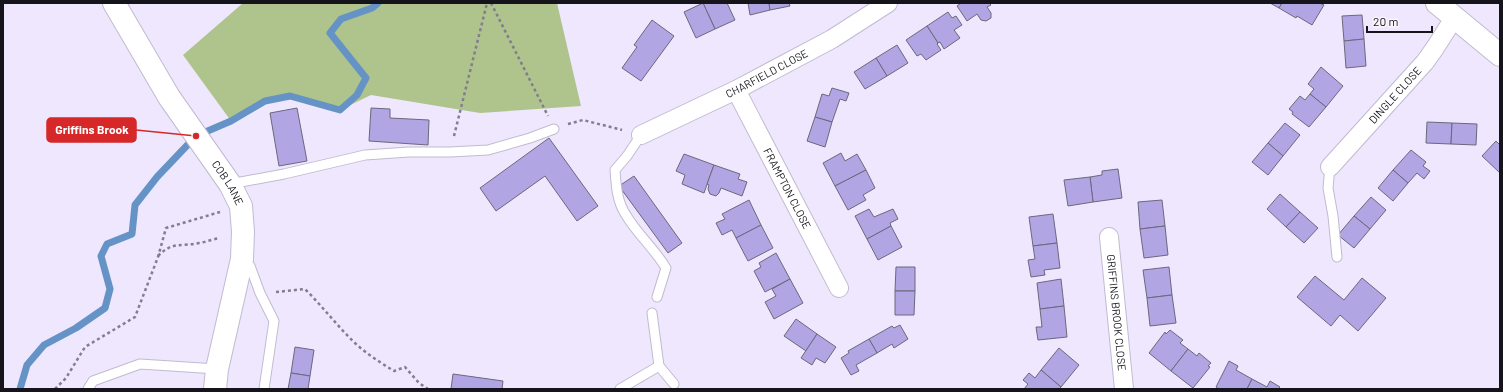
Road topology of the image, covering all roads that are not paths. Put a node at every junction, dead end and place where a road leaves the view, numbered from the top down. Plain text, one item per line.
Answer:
1 (114, 3) edge
2 (888, 3) edge
3 (1437, 3) edge
4 (1454, 18) junction
5 (1500, 55) edge
6 (736, 90) junction
7 (554, 129) road end
8 (641, 135) joint
9 (1330, 167) joint
10 (230, 184) junction
11 (1109, 237) dead end
12 (1337, 257) dead end
13 (242, 259) junction
14 (839, 288) dead end
15 (657, 297) dead end
16 (652, 313) dead end
17 (659, 366) junction
18 (216, 379) edge
19 (674, 384) dead end
20 (88, 389) edge
21 (264, 389) edge
22 (620, 389) edge
23 (1124, 389) edge

1 - 10 street, COB LANE
2 - 6 street, CHARFIELD CLOSE
3 - 4 street
4 - 5 street
4 - 9 street, DINGLE CLOSE
6 - 8 street, CHARFIELD CLOSE
6 - 14 street, FRAMPTON CLOSE
7 - 10 lane
8 - 15 lane
9 - 12 lane
10 - 13 street, COB LANE
11 - 23 street, GRIFFINS BROOK CLOSE
13 - 18 street, COB LANE
13 - 21 lane
16 - 17 lane
17 - 19 lane
17 - 22 lane
18 - 20 lane

